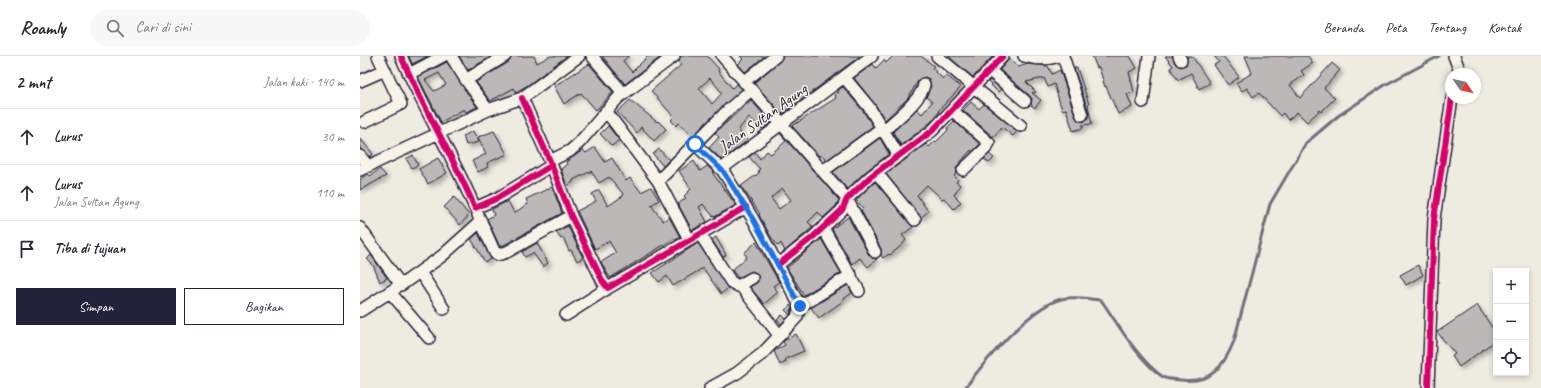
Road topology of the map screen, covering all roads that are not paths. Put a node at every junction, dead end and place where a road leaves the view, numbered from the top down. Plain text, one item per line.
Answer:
1 (378, 56) edge
2 (401, 56) edge
3 (443, 56) edge
4 (451, 56) edge
5 (505, 56) edge
6 (580, 56) edge
7 (592, 56) edge
8 (674, 56) edge
9 (722, 56) edge
10 (776, 56) edge
11 (872, 56) edge
12 (938, 56) edge
13 (1003, 56) edge
14 (1024, 56) edge
15 (1060, 56) edge
16 (1063, 56) edge
17 (1149, 56) edge
18 (385, 70) junction
19 (989, 70) junction
20 (409, 74) junction
21 (844, 77) junction
22 (466, 80) junction
23 (360, 81) edge
24 (924, 84) dead end
25 (748, 86) junction
26 (973, 87) junction
27 (624, 94) junction
28 (522, 98) junction
29 (1025, 101) dead end
30 (1144, 102) dead end
31 (1451, 104) edge
32 (488, 110) junction
33 (952, 110) junction
34 (606, 111) junction
35 (1082, 115) dead end
36 (364, 122) dead end
37 (781, 124) junction
38 (1021, 126) dead end
39 (883, 129) junction
40 (440, 133) junction
41 (695, 144) junction
42 (360, 156) edge
43 (899, 156) junction
44 (551, 163) junction
45 (364, 168) edge
46 (962, 170) dead end
47 (723, 171) junction
48 (823, 171) junction
49 (876, 172) junction
50 (658, 181) junction
51 (847, 199) junction
52 (746, 207) junction
53 (475, 208) junction
54 (571, 216) junction
55 (915, 220) dead end
56 (480, 221) junction
57 (360, 228) edge
58 (823, 228) junction
59 (700, 234) junction
60 (689, 239) junction
61 (875, 252) dead end
62 (779, 264) junction
63 (420, 272) junction
64 (851, 275) junction
65 (752, 278) dead end
66 (401, 285) junction
67 (740, 285) junction
68 (608, 288) junction
69 (859, 291) dead end
70 (390, 292) junction
71 (800, 306) junction
72 (444, 309) dead end
73 (360, 311) edge
74 (566, 315) dead end
75 (779, 335) junction
76 (429, 338) dead end
77 (710, 388) edge
78 (1428, 388) edge

1 - 18 street
2 - 20 street
3 - 20 street
4 - 22 street
5 - 22 street
6 - 28 street
7 - 27 street
8 - 27 street
9 - 25 street
10 - 25 street
11 - 21 street, Jalan Sultan Agung
12 - 26 street
13 - 19 street
14 - 15 street
16 - 35 street
17 - 30 street
18 - 23 street
18 - 36 street
19 - 26 street
19 - 29 street
20 - 40 street
21 - 37 street, Jalan Sultan Agung
21 - 39 street
22 - 32 street
24 - 39 street
25 - 37 street
25 - 41 street
26 - 33 street
26 - 38 street
27 - 34 street
28 - 32 street
28 - 44 street
31 - 78 street
32 - 40 street
33 - 43 street
33 - 46 street
34 - 44 street
34 - 50 street
37 - 47 street, Jalan Sultan Agung
37 - 48 street
39 - 43 street
39 - 48 street
40 - 45 street
40 - 53 street
41 - 47 street
41 - 50 street
42 - 45 street
43 - 49 street
44 - 53 street
44 - 54 street
47 - 52 street, Jalan Sultan Agung
48 - 51 street
49 - 51 street
49 - 55 street
50 - 60 street
51 - 58 street
51 - 61 street
52 - 59 street
52 - 62 street, Jalan Sultan Agung
53 - 56 street
54 - 56 street
54 - 68 street
56 - 63 street
57 - 66 street
58 - 62 street
58 - 64 street
59 - 60 street
59 - 67 street
60 - 68 street
62 - 71 street, Jalan Sultan Agung
63 - 66 street
63 - 72 street
64 - 69 street
64 - 71 street
65 - 67 street
66 - 70 street
67 - 75 street
68 - 74 street
70 - 73 street
70 - 76 street
71 - 75 street
75 - 77 street

